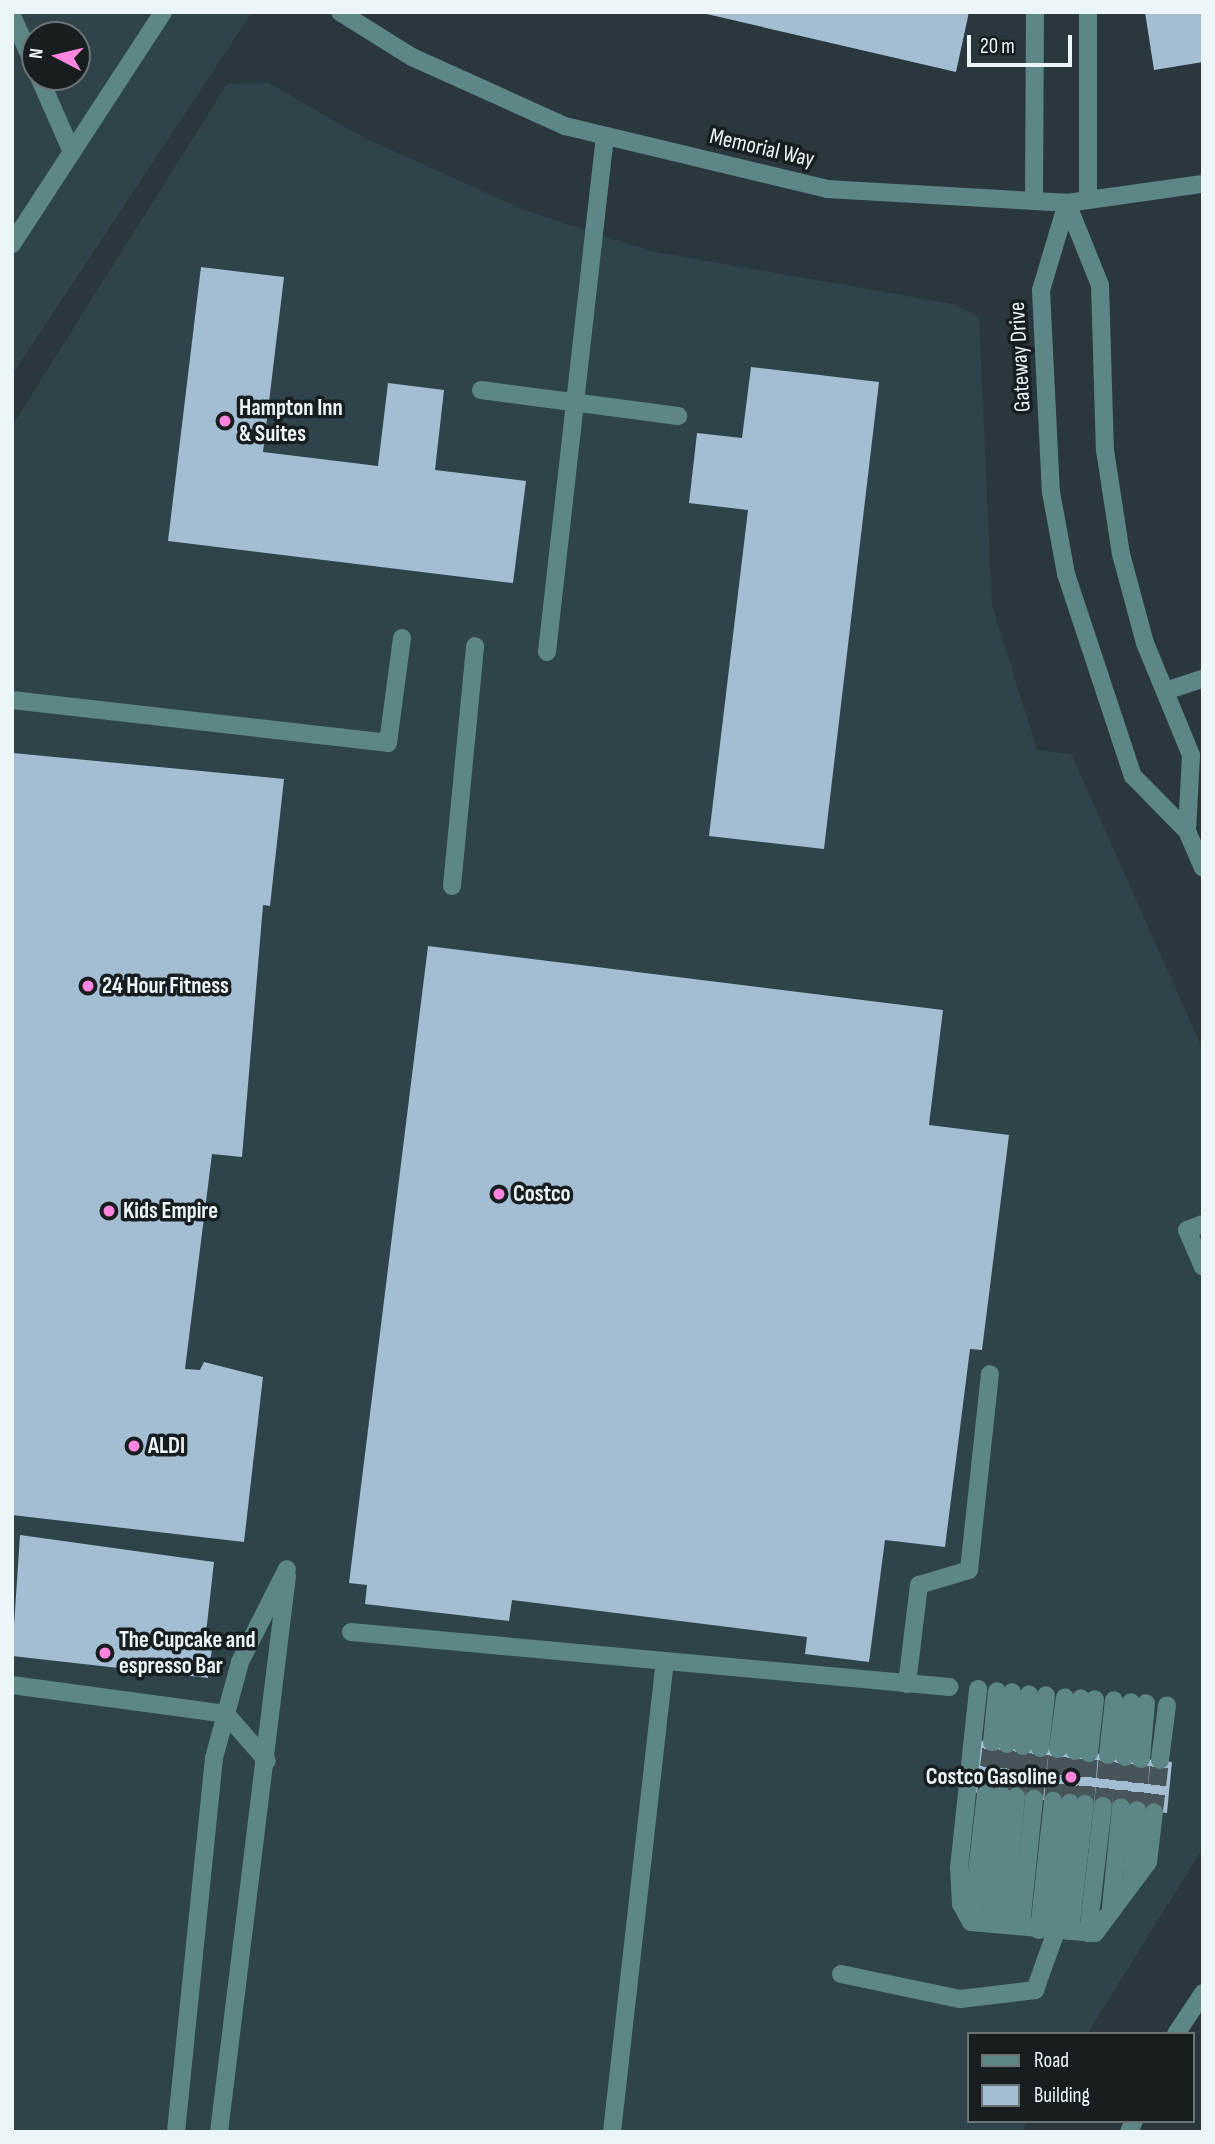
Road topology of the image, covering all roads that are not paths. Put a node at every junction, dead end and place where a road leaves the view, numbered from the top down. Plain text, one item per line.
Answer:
1 (163, 12) edge
2 (340, 12) edge
3 (1035, 12) edge
4 (1088, 12) edge
5 (12, 16) edge
6 (21, 36) edge
7 (45, 91) edge
8 (606, 136) junction
9 (72, 152) junction
10 (1203, 184) edge
11 (1088, 200) junction
12 (1034, 201) junction
13 (1067, 203) junction
14 (12, 244) edge
15 (481, 390) dead end
16 (575, 405) junction
17 (678, 416) dead end
18 (401, 638) dead end
19 (475, 646) dead end
20 (547, 652) dead end
21 (1203, 679) edge
22 (1165, 691) junction
23 (12, 700) edge
24 (1187, 831) junction
25 (1203, 869) edge
26 (453, 886) dead end
27 (1203, 1224) edge
28 (1203, 1267) edge
29 (990, 1374) dead end
30 (352, 1632) dead end
31 (664, 1666) junction
32 (907, 1684) junction
33 (12, 1685) edge
34 (949, 1687) dead end
35 (978, 1689) dead end
36 (1021, 1693) joint
37 (1081, 1698) joint
38 (1130, 1702) joint
39 (1167, 1705) dead end
40 (226, 1714) junction
41 (1160, 1760) tunnel mouth
42 (267, 1761) junction
43 (1034, 1799) tunnel mouth
44 (1103, 1806) junction
45 (1110, 1910) junction
46 (996, 1924) junction
47 (1069, 1932) junction
48 (841, 1974) dead end
49 (1203, 1993) edge
50 (1177, 2032) edge
51 (176, 2132) edge
52 (219, 2132) edge
53 (612, 2132) edge

1 - 9 street
2 - 8 street, Memorial Way
3 - 12 street
4 - 11 street
5 - 6 street
7 - 9 street
8 - 12 street, Memorial Way
8 - 16 street
9 - 14 street
10 - 11 street, Memorial Way
11 - 13 street, Memorial Way
12 - 13 street, Memorial Way
13 - 22 street, Gateway Drive
13 - 24 street, Gateway Drive
15 - 16 street
16 - 17 street
16 - 20 street
18 - 23 street
19 - 26 street
21 - 22 street
22 - 24 street, Gateway Drive
24 - 25 street, Gateway Drive
27 - 28 street
29 - 32 street
30 - 31 street
31 - 32 street
31 - 53 street
32 - 34 street
33 - 40 street
35 - 46 street
36 - 36 street
37 - 37 street
38 - 38 street
39 - 41 street
40 - 42 street
40 - 42 street
40 - 51 street
42 - 52 street
43 - 46 street
44 - 45 street
44 - 45 street
44 - 47 street
44 - 47 street
45 - 47 street
46 - 46 street
46 - 47 street
47 - 48 street
49 - 50 street

